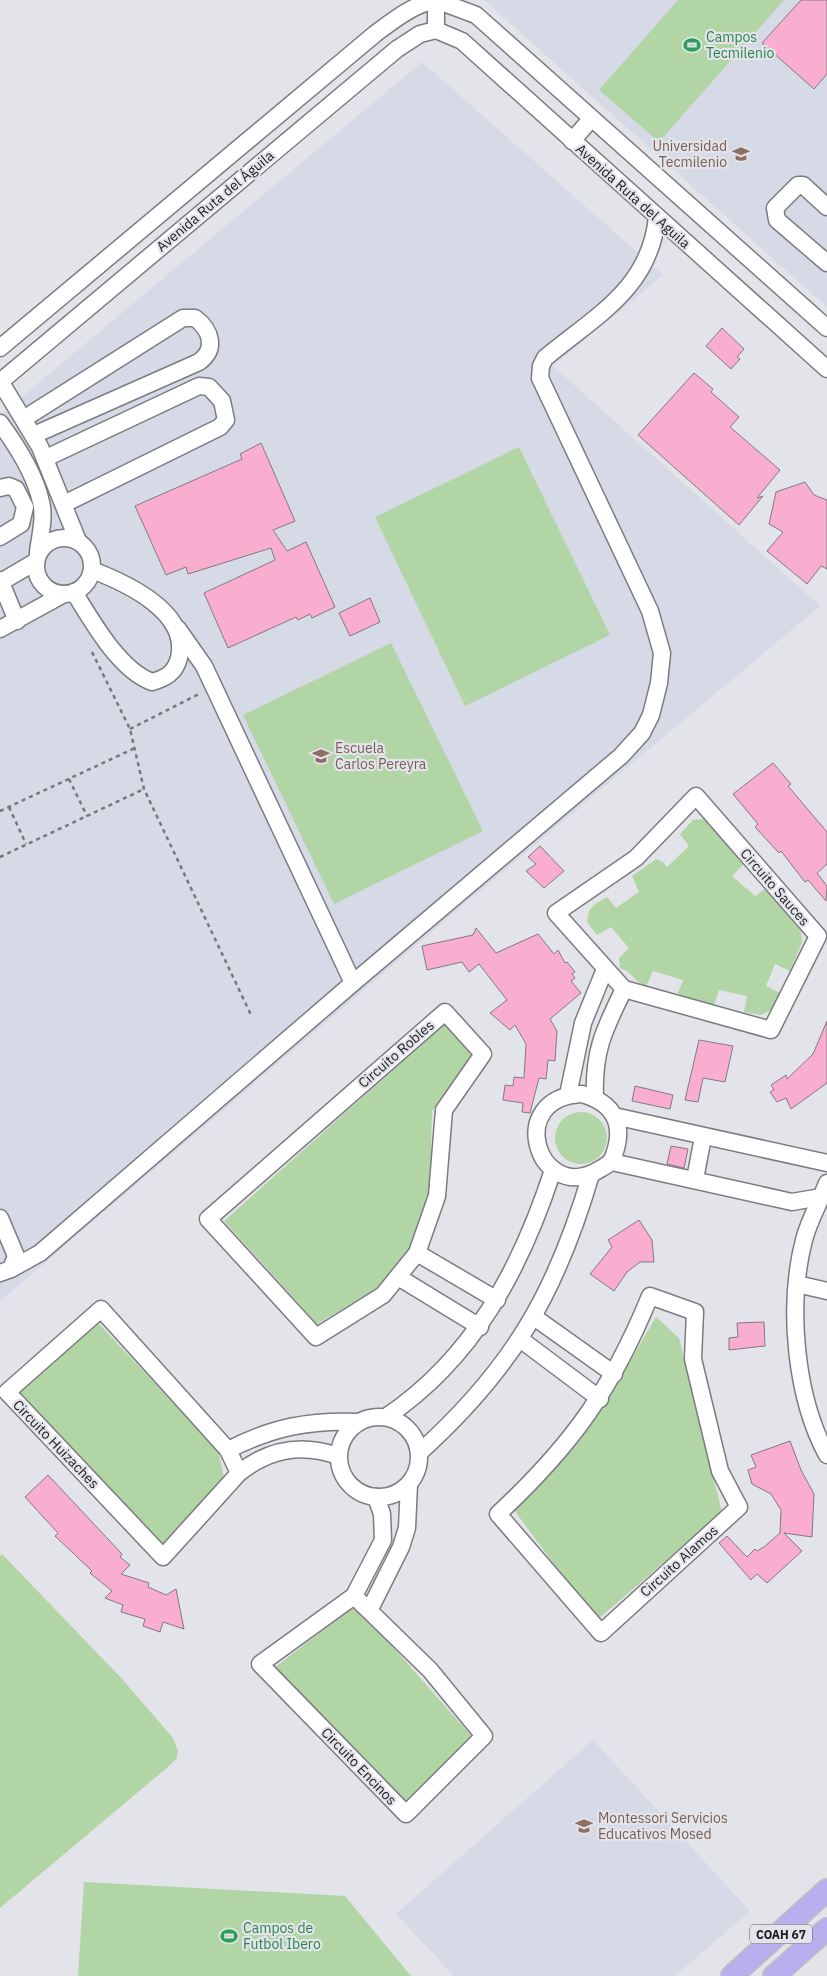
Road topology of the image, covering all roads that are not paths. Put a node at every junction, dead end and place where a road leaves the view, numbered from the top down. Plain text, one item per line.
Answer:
1 (436, 0) edge
2 (436, 30) junction
3 (592, 119) junction
4 (572, 141) junction
5 (827, 208) edge
6 (657, 217) junction
7 (827, 263) edge
8 (827, 328) edge
9 (0, 348) edge
10 (827, 369) edge
11 (0, 381) edge
12 (25, 418) junction
13 (2, 430) edge
14 (34, 435) junction
15 (46, 458) junction
16 (0, 488) edge
17 (64, 504) junction
18 (0, 537) edge
19 (78, 541) junction
20 (37, 557) junction
21 (92, 570) junction
22 (0, 581) edge
23 (69, 593) junction
24 (17, 621) junction
25 (0, 629) edge
26 (178, 629) junction
27 (605, 970) junction
28 (353, 983) junction
29 (624, 989) junction
30 (583, 1023) junction
31 (603, 1032) junction
32 (568, 1095) junction
33 (595, 1098) junction
34 (614, 1116) junction
35 (703, 1137) junction
36 (612, 1162) junction
37 (827, 1163) edge
38 (553, 1170) junction
39 (591, 1174) junction
40 (695, 1179) junction
41 (826, 1191) edge
42 (0, 1218) edge
43 (417, 1253) junction
44 (5, 1271) edge
45 (398, 1277) junction
46 (797, 1284) junction
47 (827, 1291) edge
48 (497, 1300) junction
49 (534, 1318) junction
50 (480, 1327) junction
51 (520, 1339) junction
52 (614, 1374) junction
53 (600, 1398) junction
54 (386, 1417) junction
55 (359, 1422) junction
56 (296, 1424) junction
57 (296, 1448) junction
58 (228, 1450) junction
59 (419, 1453) junction
60 (827, 1455) edge
61 (338, 1456) junction
62 (239, 1473) junction
63 (409, 1484) junction
64 (376, 1497) junction
65 (383, 1540) junction
66 (401, 1547) junction
67 (354, 1596) junction
68 (370, 1610) junction
69 (827, 1890) edge
70 (827, 1929) edge
71 (732, 1976) edge
72 (774, 1976) edge

1 - 2 street
1 - 3 street
1 - 9 street, Avenida Ruta del Águila
2 - 4 street, Avenida Ruta del Aguila
2 - 11 street, Avenida Ruta del Águila
3 - 4 street
3 - 8 street
4 - 6 street, Avenida Ruta del Aguila
5 - 7 street
6 - 10 street, Avenida Ruta del Aguila
6 - 28 street
11 - 12 street
12 - 14 street
12 - 14 street
13 - 20 street
14 - 15 street
15 - 17 street
15 - 17 street
16 - 18 street
17 - 19 street
19 - 20 street
19 - 21 street
20 - 22 street
20 - 23 street
21 - 23 street
21 - 26 street
22 - 24 street
23 - 24 street
23 - 26 street
24 - 25 street
26 - 28 street
27 - 29 street, Circuito Sauces
27 - 29 street, Circuito Sauces
27 - 30 street
28 - 44 street
29 - 31 street
30 - 31 street
30 - 32 street
31 - 33 street
32 - 33 street
32 - 38 street
33 - 34 street
34 - 35 street
34 - 36 street
35 - 37 street
35 - 40 street
36 - 39 street
36 - 40 street
38 - 39 street
38 - 48 street
39 - 49 street
40 - 41 street
41 - 46 street
42 - 44 street
43 - 45 street, Circuito Robles
43 - 45 street, Circuito Robles
43 - 48 street
45 - 50 street
46 - 47 street
46 - 60 street
48 - 50 street
49 - 51 street
49 - 52 street
50 - 54 street
51 - 53 street
51 - 59 street
52 - 53 street, Circuito Alamos
52 - 53 street, Circuito Alamos
54 - 55 street
54 - 59 street
55 - 56 street
55 - 61 street
56 - 57 street
56 - 58 street
57 - 61 street, Circuito Huizaches
57 - 62 street, Circuito Huizaches
58 - 62 street, Circuito Huizaches
58 - 62 street, Circuito Huizaches
59 - 63 street
61 - 64 street
63 - 64 street
63 - 66 street
64 - 65 street, Circuito Encinos
65 - 66 street
65 - 67 street, Circuito Encinos
66 - 68 street
67 - 68 street, Circuito Encinos
67 - 68 street, Circuito Encinos
69 - 71 main road, COAH 67
70 - 72 main road, COAH 67

